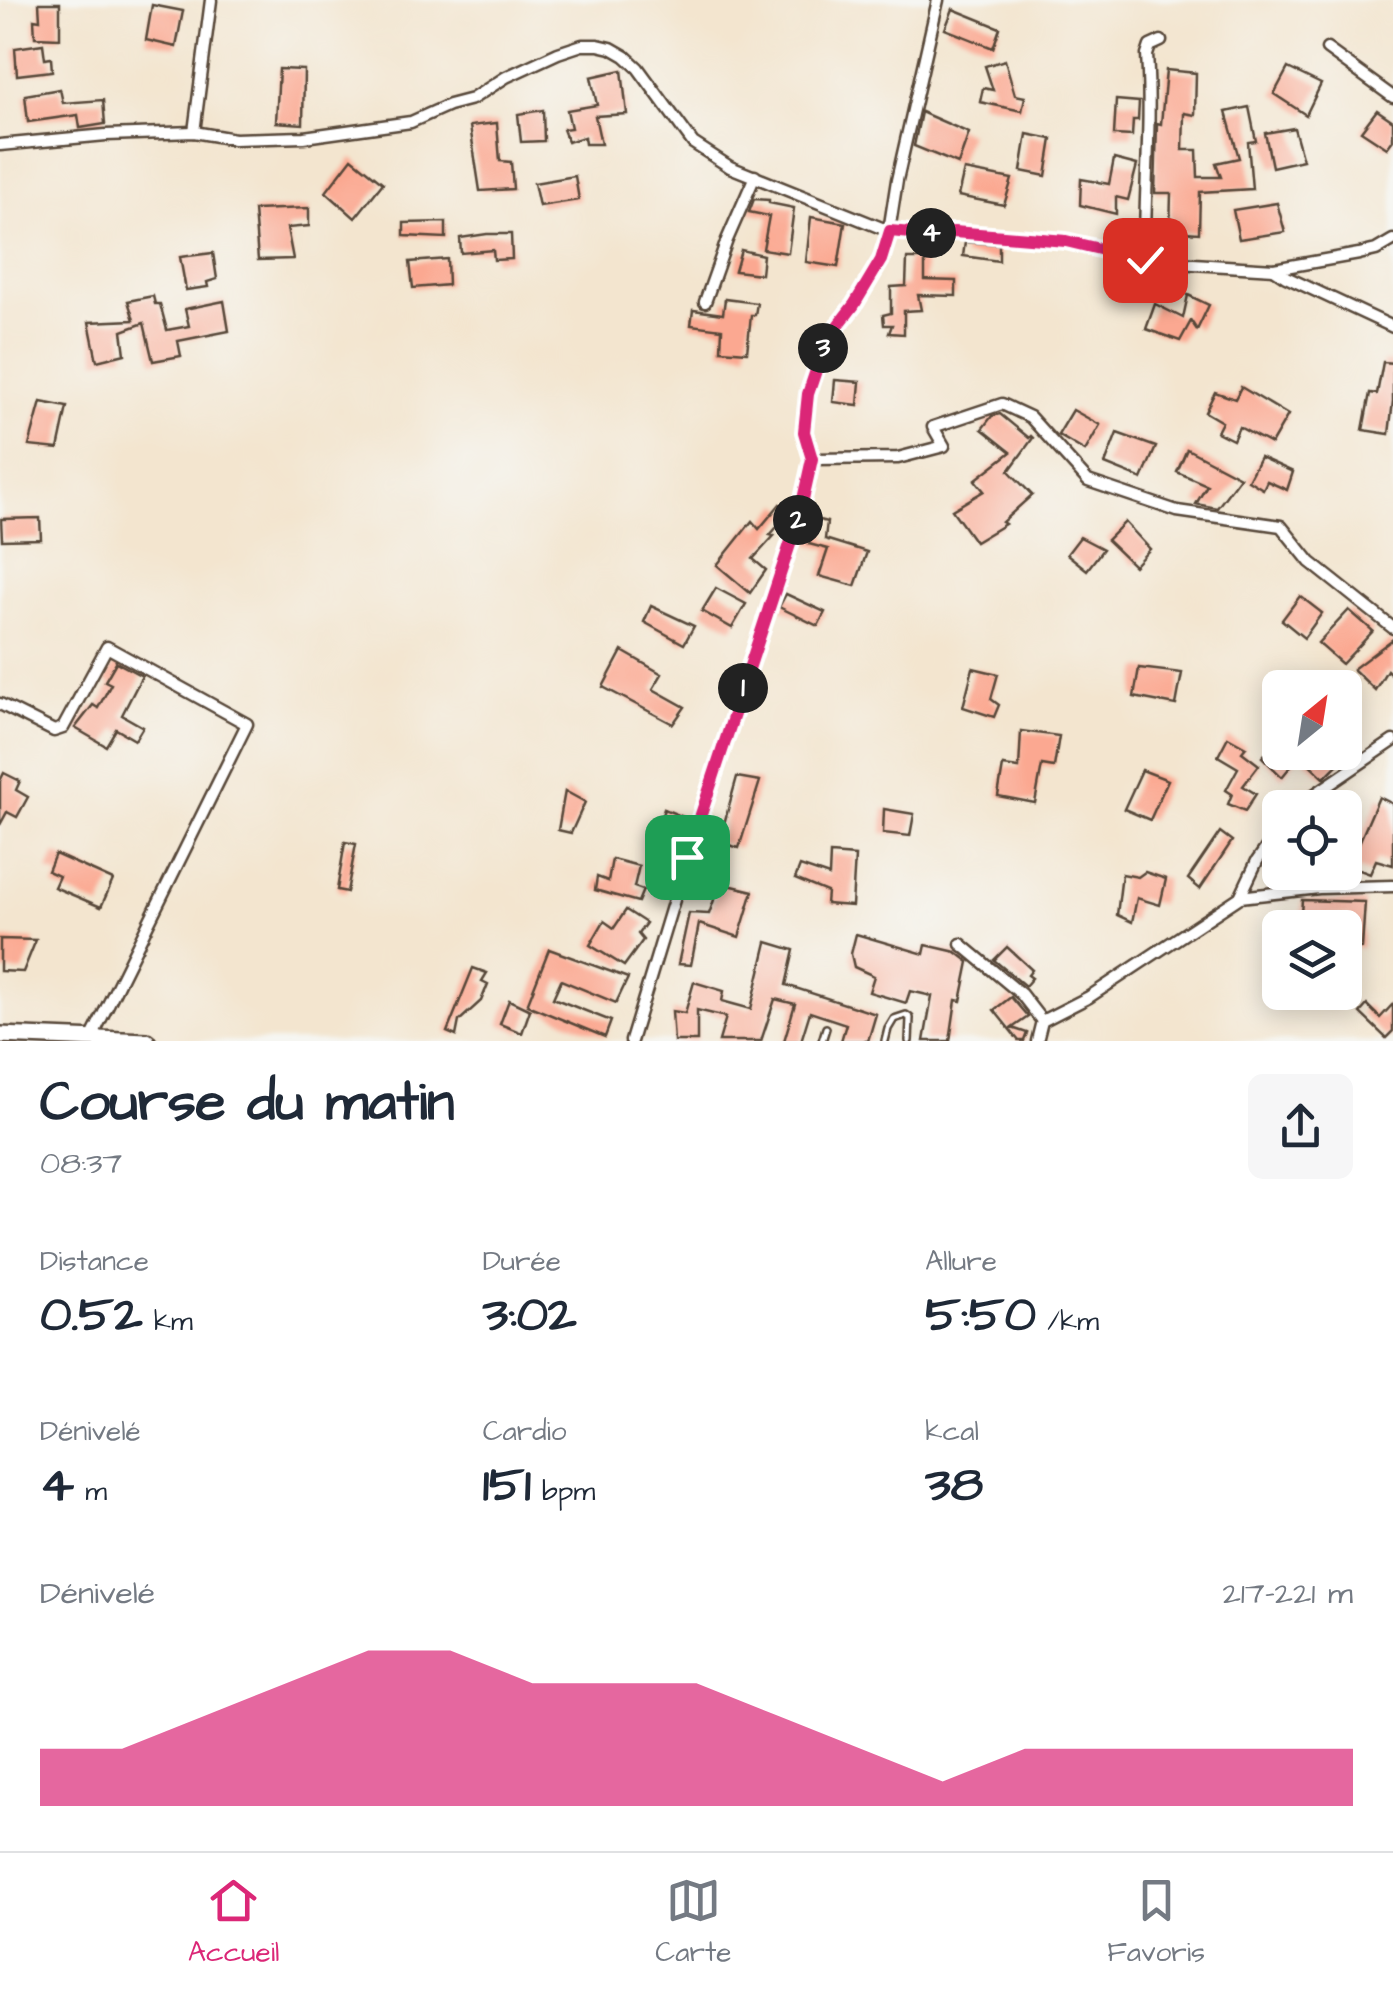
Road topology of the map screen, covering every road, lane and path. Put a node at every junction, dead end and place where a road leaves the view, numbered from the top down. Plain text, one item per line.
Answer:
1 (212, 0) edge
2 (938, 0) edge
3 (1160, 42) dead end
4 (1327, 49) dead end
5 (1393, 97) edge
6 (194, 132) junction
7 (0, 144) edge
8 (755, 176) junction
9 (890, 231) junction
10 (1393, 240) edge
11 (1145, 260) junction
12 (1274, 268) junction
13 (705, 302) dead end
14 (1393, 328) edge
15 (812, 459) junction
16 (1393, 628) edge
17 (0, 704) edge
18 (1393, 741) edge
19 (1322, 790) edge
20 (1262, 854) edge
21 (1393, 886) edge
22 (1240, 896) junction
23 (961, 944) dead end
24 (1042, 1021) junction
25 (826, 1028) dead end
26 (0, 1035) edge
27 (92, 1038) junction
28 (147, 1041) edge
29 (632, 1041) edge
30 (822, 1041) edge
31 (885, 1041) edge
32 (908, 1041) edge
33 (1038, 1041) edge

1 - 6 street
2 - 9 street
3 - 11 street
4 - 5 street
6 - 7 street
6 - 8 street
8 - 9 street
8 - 13 street
9 - 11 street
9 - 15 street
10 - 12 street
11 - 12 street
12 - 14 street
15 - 16 street
15 - 29 street
17 - 27 street
18 - 19 street
20 - 22 street
21 - 22 street
22 - 24 street
23 - 24 street
24 - 33 street
25 - 30 lane
26 - 27 main road
27 - 28 main road
31 - 32 lane

